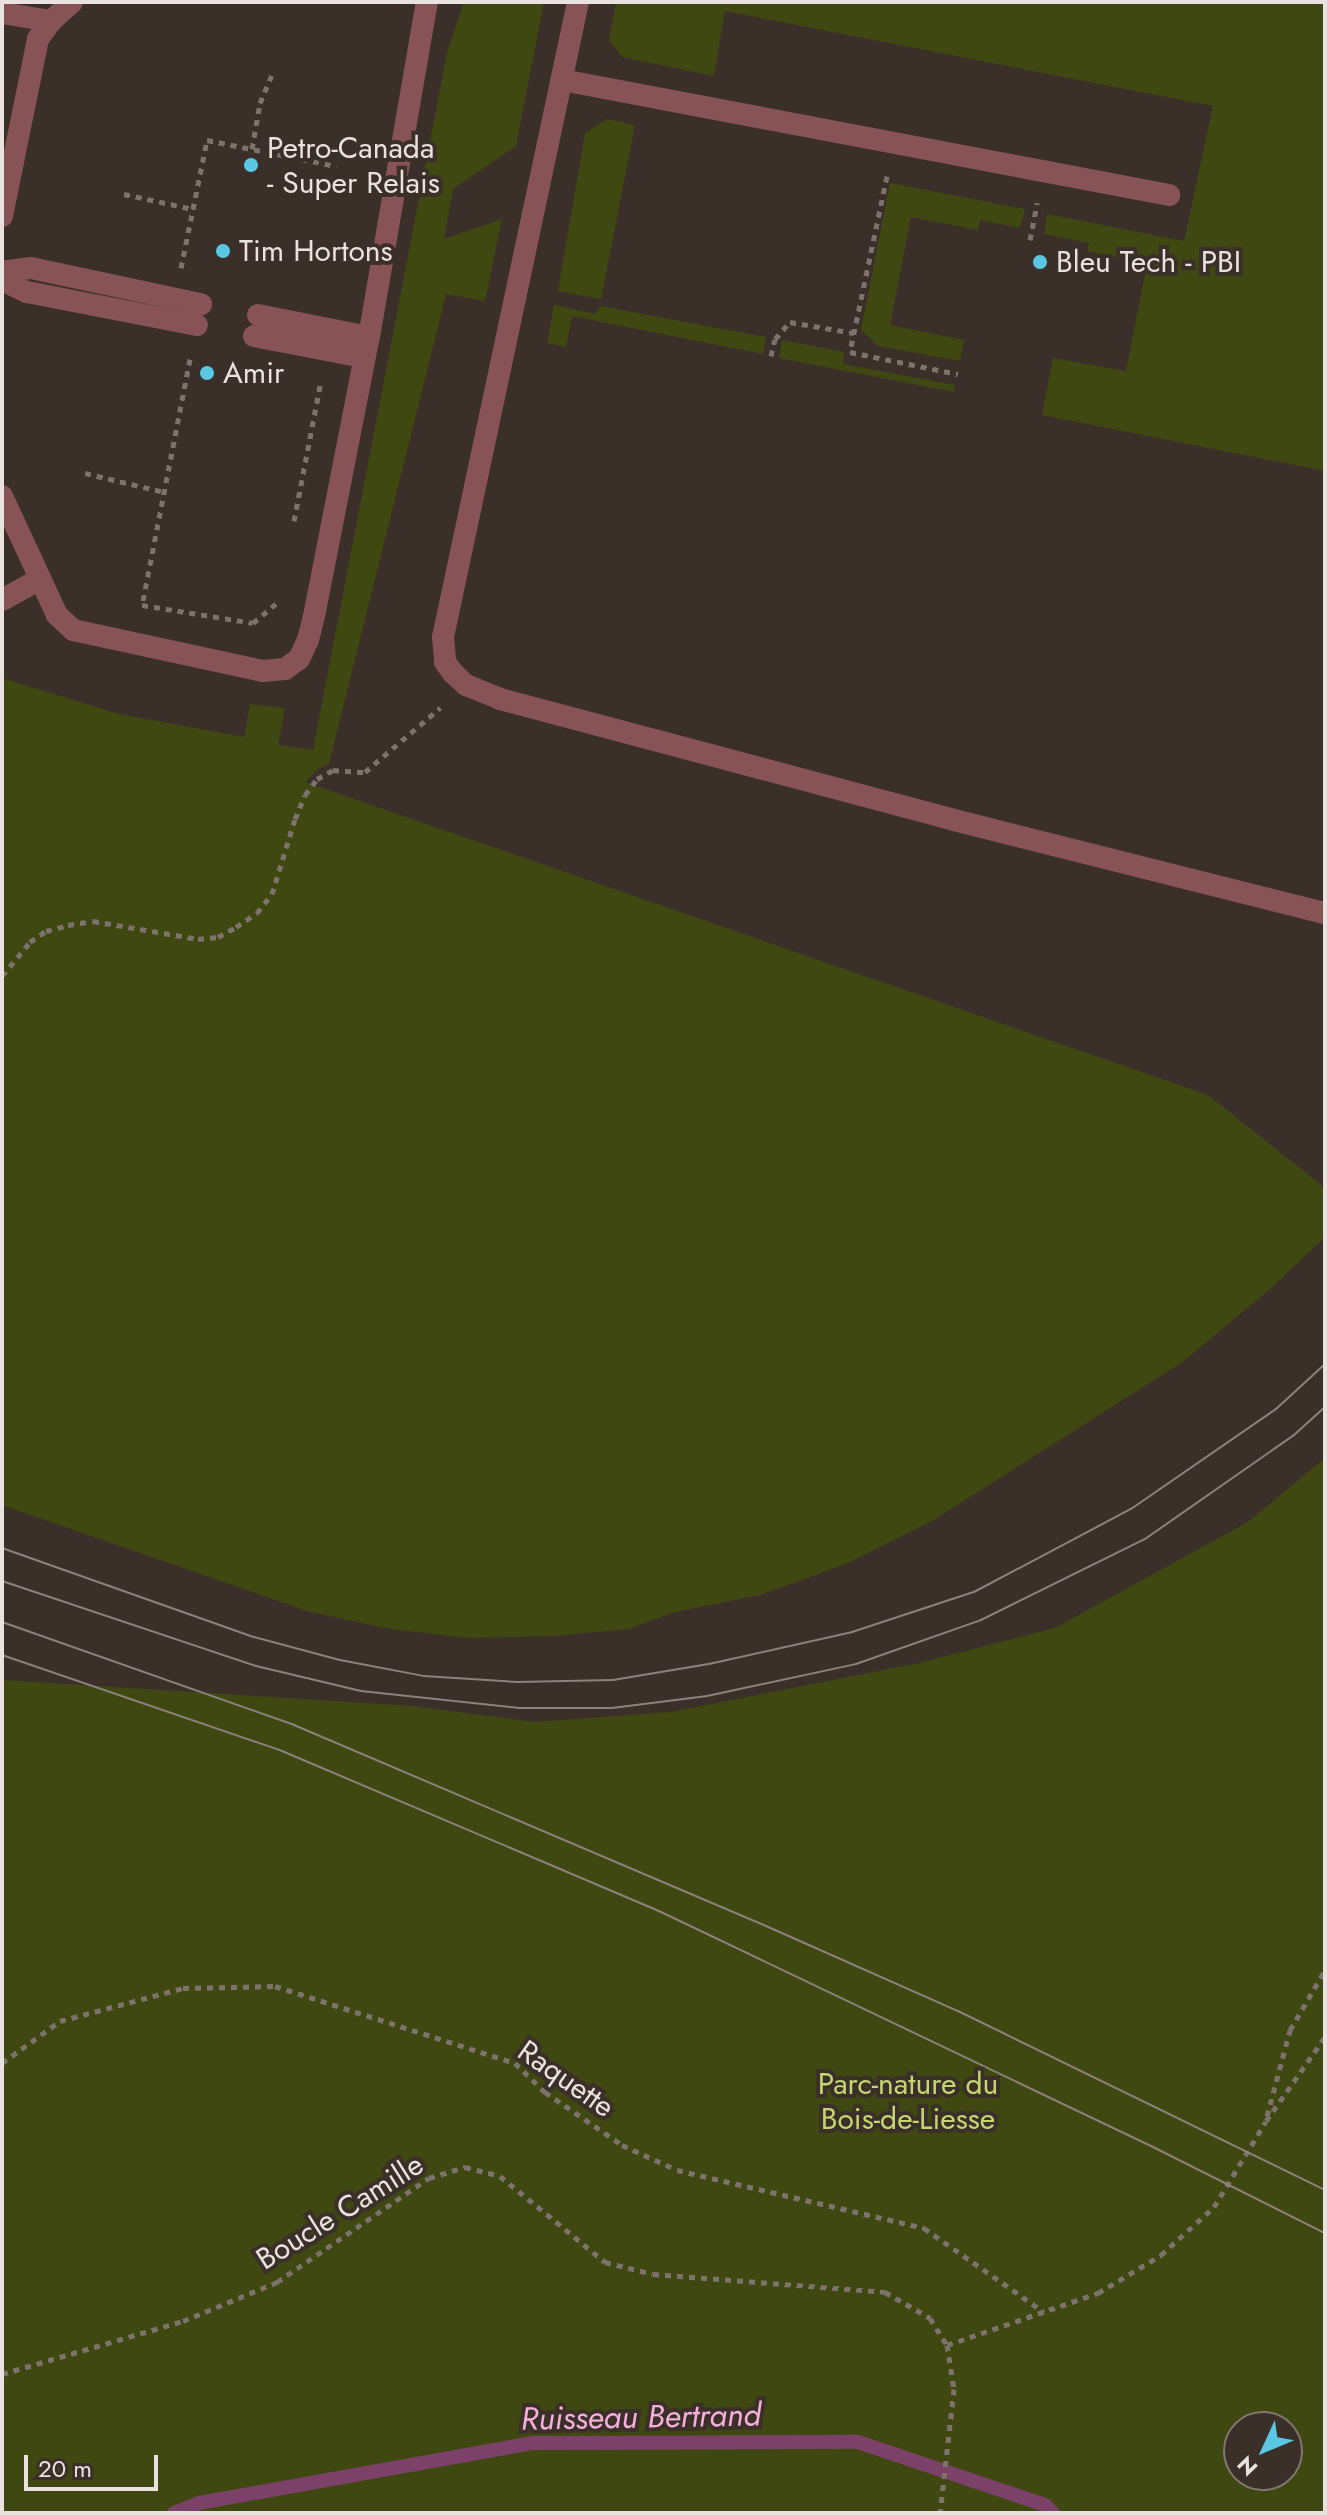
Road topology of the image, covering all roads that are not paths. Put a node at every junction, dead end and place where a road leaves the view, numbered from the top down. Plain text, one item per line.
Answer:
1 (72, 2) edge
2 (427, 2) edge
3 (578, 2) edge
4 (2, 13) edge
5 (51, 21) junction
6 (562, 80) junction
7 (1169, 195) dead end
8 (2, 216) edge
9 (2, 272) edge
10 (2, 280) edge
11 (256, 325) dead end
12 (366, 347) junction
13 (2, 496) edge
14 (40, 579) junction
15 (2, 600) edge
16 (1325, 913) edge

1 - 5 lane
2 - 12 lane
3 - 6 lane
4 - 5 lane
5 - 8 lane
6 - 7 lane
6 - 16 lane
9 - 10 lane
11 - 12 lane
12 - 14 lane
13 - 14 lane
14 - 15 lane

